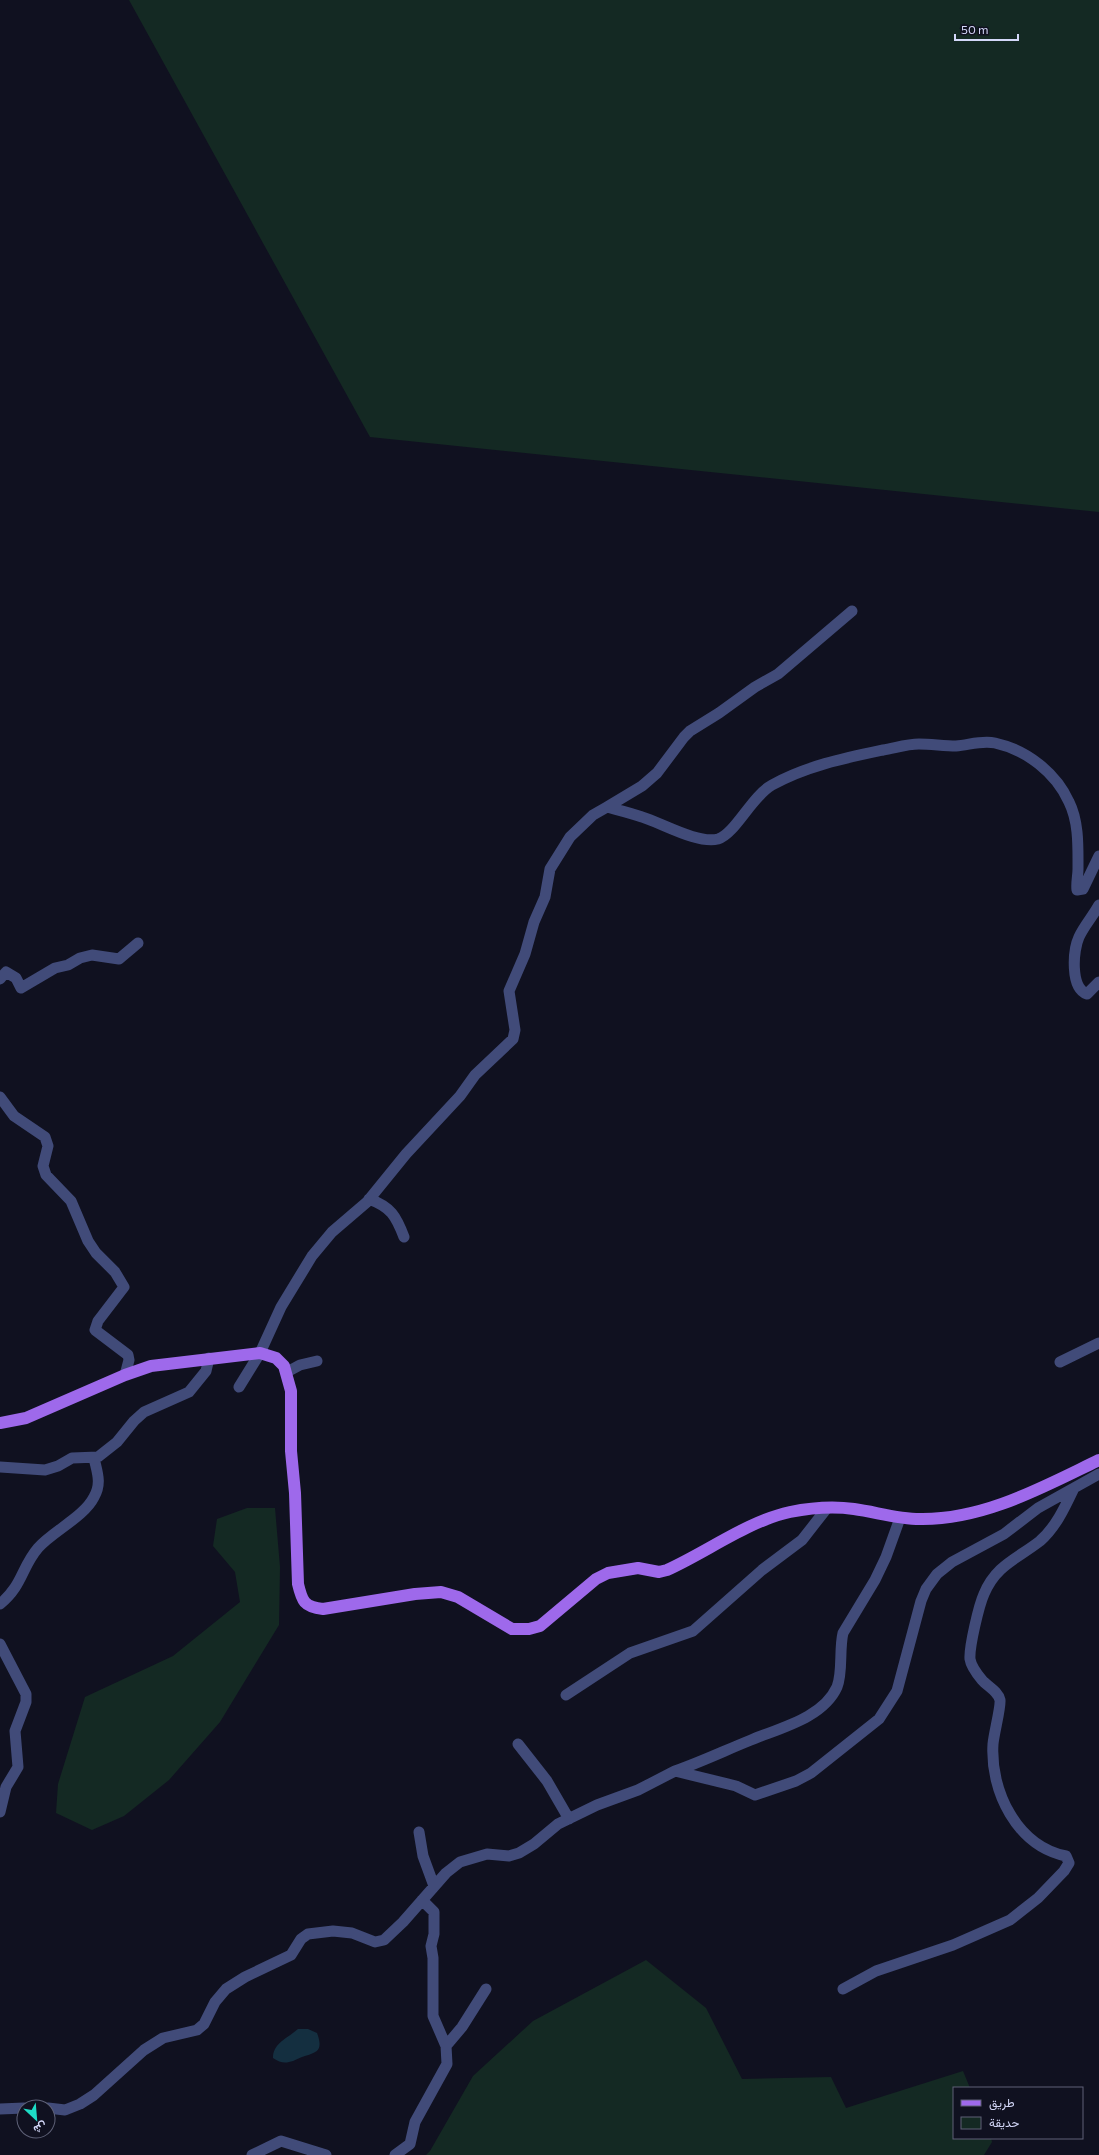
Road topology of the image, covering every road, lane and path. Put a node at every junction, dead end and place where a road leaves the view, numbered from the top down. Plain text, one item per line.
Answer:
1 (852, 611) dead end
2 (606, 807) junction
3 (1099, 856) edge
4 (1099, 905) edge
5 (138, 943) dead end
6 (0, 979) edge
7 (1099, 982) edge
8 (0, 1097) edge
9 (369, 1200) junction
10 (404, 1237) dead end
11 (1099, 1343) edge
12 (260, 1353) junction
13 (209, 1358) junction
14 (318, 1361) dead end
15 (1060, 1362) dead end
16 (287, 1372) junction
17 (125, 1375) junction
18 (239, 1388) dead end
19 (0, 1423) edge
20 (94, 1458) junction
21 (1099, 1460) edge
22 (0, 1467) edge
23 (1099, 1474) edge
24 (1074, 1488) junction
25 (827, 1508) junction
26 (900, 1518) junction
27 (0, 1604) edge
28 (0, 1644) edge
29 (566, 1696) dead end
30 (518, 1744) dead end
31 (675, 1771) junction
32 (0, 1812) edge
33 (569, 1819) junction
34 (419, 1832) dead end
35 (434, 1886) junction
36 (422, 1900) junction
37 (486, 1989) dead end
38 (843, 1989) dead end
39 (446, 2046) junction
40 (16, 2108) edge
41 (0, 2109) edge
42 (56, 2109) edge
43 (252, 2155) edge
44 (326, 2155) edge
45 (395, 2155) edge

1 - 2 street
2 - 3 street
2 - 9 street
4 - 7 street
5 - 6 street
8 - 17 street
9 - 10 street
9 - 12 street
11 - 15 street
12 - 13 main road
12 - 16 main road
12 - 18 street
13 - 17 main road
13 - 20 street
14 - 16 street
16 - 25 main road
17 - 19 main road
20 - 22 street
20 - 27 street
21 - 26 main road
23 - 24 street
24 - 31 street
24 - 38 street
25 - 26 main road
25 - 29 street
26 - 31 street
28 - 32 street
30 - 33 street
31 - 33 street
33 - 35 street
34 - 35 street
35 - 36 street
36 - 39 street
36 - 42 street
37 - 39 street
39 - 45 street
40 - 41 street
43 - 44 street

